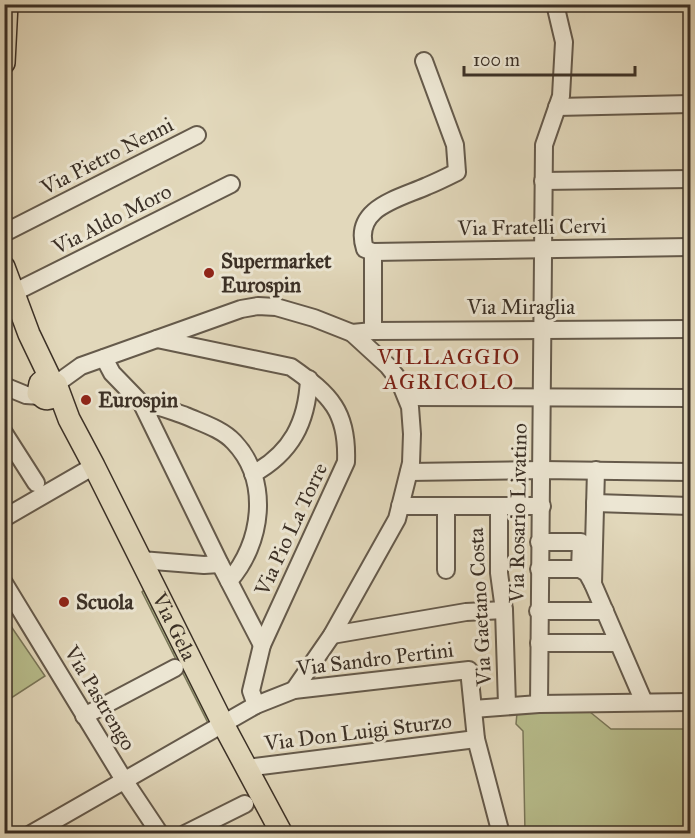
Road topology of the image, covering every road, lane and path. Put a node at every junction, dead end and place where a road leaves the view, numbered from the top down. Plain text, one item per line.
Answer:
1 (7, 4) edge
2 (555, 4) edge
3 (424, 62) dead end
4 (4, 63) edge
5 (690, 105) edge
6 (557, 107) junction
7 (197, 135) dead end
8 (690, 179) edge
9 (543, 181) junction
10 (231, 184) dead end
11 (4, 233) edge
12 (690, 247) edge
13 (543, 249) junction
14 (373, 252) junction
15 (4, 267) edge
16 (13, 293) junction
17 (543, 329) junction
18 (690, 329) edge
19 (373, 331) junction
20 (352, 333) junction
21 (158, 339) junction
22 (39, 357) junction
23 (104, 358) junction
24 (81, 366) junction
25 (309, 380) junction
26 (9, 387) edge
27 (47, 387) junction
28 (407, 396) junction
29 (542, 398) junction
30 (690, 398) edge
31 (142, 404) junction
32 (335, 406) junction
33 (306, 408) junction
34 (4, 433) edge
35 (94, 466) junction
36 (542, 470) junction
37 (596, 470) junction
38 (410, 472) junction
39 (690, 472) edge
40 (253, 474) junction
41 (36, 483) dead end
42 (595, 504) junction
43 (400, 506) junction
44 (499, 506) junction
45 (542, 506) junction
46 (690, 506) edge
47 (446, 507) junction
48 (4, 518) edge
49 (539, 542) junction
50 (141, 560) junction
51 (220, 564) junction
52 (539, 569) junction
53 (580, 569) junction
54 (446, 570) dead end
55 (229, 581) junction
56 (4, 584) edge
57 (593, 584) junction
58 (504, 610) junction
59 (538, 611) junction
60 (605, 611) junction
61 (332, 635) junction
62 (539, 643) junction
63 (618, 643) junction
64 (262, 645) junction
65 (175, 668) dead end
66 (294, 690) junction
67 (644, 702) junction
68 (690, 702) edge
69 (539, 704) junction
70 (256, 705) junction
71 (507, 705) junction
72 (473, 709) junction
73 (84, 716) junction
74 (223, 724) junction
75 (476, 740) junction
76 (246, 768) junction
77 (124, 780) junction
78 (245, 804) dead end
79 (30, 834) edge
80 (160, 834) edge
81 (185, 834) edge
82 (282, 834) edge
83 (501, 834) edge

1 - 4 main road
2 - 6 street, Via Rosario Livatino
3 - 14 street
5 - 6 street
6 - 9 street, Via Rosario Livatino
7 - 11 street, Via Pietro Nenni
8 - 9 street
9 - 13 street, Via Rosario Livatino
10 - 16 street, Via Aldo Moro
12 - 13 street, Via Fratelli Cervi
13 - 14 street, Via Fratelli Cervi
13 - 17 street, Via Rosario Livatino
14 - 19 street
15 - 16 main road
16 - 22 main road
17 - 18 street, Via Miraglia
17 - 19 street, Via Miraglia
17 - 29 street, Via Rosario Livatino
19 - 20 street, Via Miraglia
20 - 21 street
20 - 28 street
21 - 23 street
21 - 25 street, Via Pio La Torre
22 - 24 street
22 - 27 main road, Via Gela
23 - 24 street
23 - 31 street
24 - 27 street
25 - 32 street, Via Pio La Torre
25 - 33 street, Via Pio La Torre
26 - 27 street
27 - 35 main road, Via Gela
28 - 29 street
28 - 38 street
29 - 30 street
29 - 36 street, Via Rosario Livatino
31 - 40 street
31 - 51 street
32 - 33 street
32 - 64 street, Via Pio La Torre
33 - 40 street, Via Pio La Torre
34 - 41 street
35 - 48 street
35 - 50 main road, Via Gela
36 - 37 street
36 - 38 street
36 - 45 street, Via Rosario Livatino
37 - 39 street
37 - 42 street
38 - 43 street
40 - 55 street
42 - 46 street
42 - 57 street
43 - 47 street
43 - 61 street
44 - 45 street
44 - 47 street
44 - 58 street, Via Gaetano Costa
45 - 49 street, Via Rosario Livatino
47 - 54 street
49 - 52 street, Via Rosario Livatino
49 - 53 street
50 - 51 street
50 - 74 main road, Via Gela
51 - 55 street
52 - 53 street
52 - 59 street, Via Rosario Livatino
53 - 57 street
55 - 64 street
56 - 73 street, Via Pastrengo
57 - 60 street
58 - 61 street
58 - 71 street, Via Gaetano Costa
59 - 60 street
59 - 62 street, Via Rosario Livatino
60 - 63 street
61 - 66 street
62 - 63 street
62 - 69 street, Via Rosario Livatino
63 - 67 street
64 - 70 street, Via Pio La Torre
65 - 73 street
66 - 70 street, Via Sandro Pertini
66 - 72 street, Via Sandro Pertini
67 - 68 street, Via Don Luigi Sturzo
67 - 69 street, Via Don Luigi Sturzo
69 - 71 street, Via Don Luigi Sturzo
70 - 74 street, Via Sandro Pertini
71 - 72 street, Via Don Luigi Sturzo
72 - 75 street
73 - 77 street, Via Pastrengo
74 - 76 main road, Via Gela
74 - 77 street, Via Sandro Pertini
75 - 76 street, Via Don Luigi Sturzo
75 - 83 street
76 - 82 main road, Via Gela
77 - 79 street, Via Sandro Pertini
77 - 80 street, Via Pastrengo
78 - 81 street

